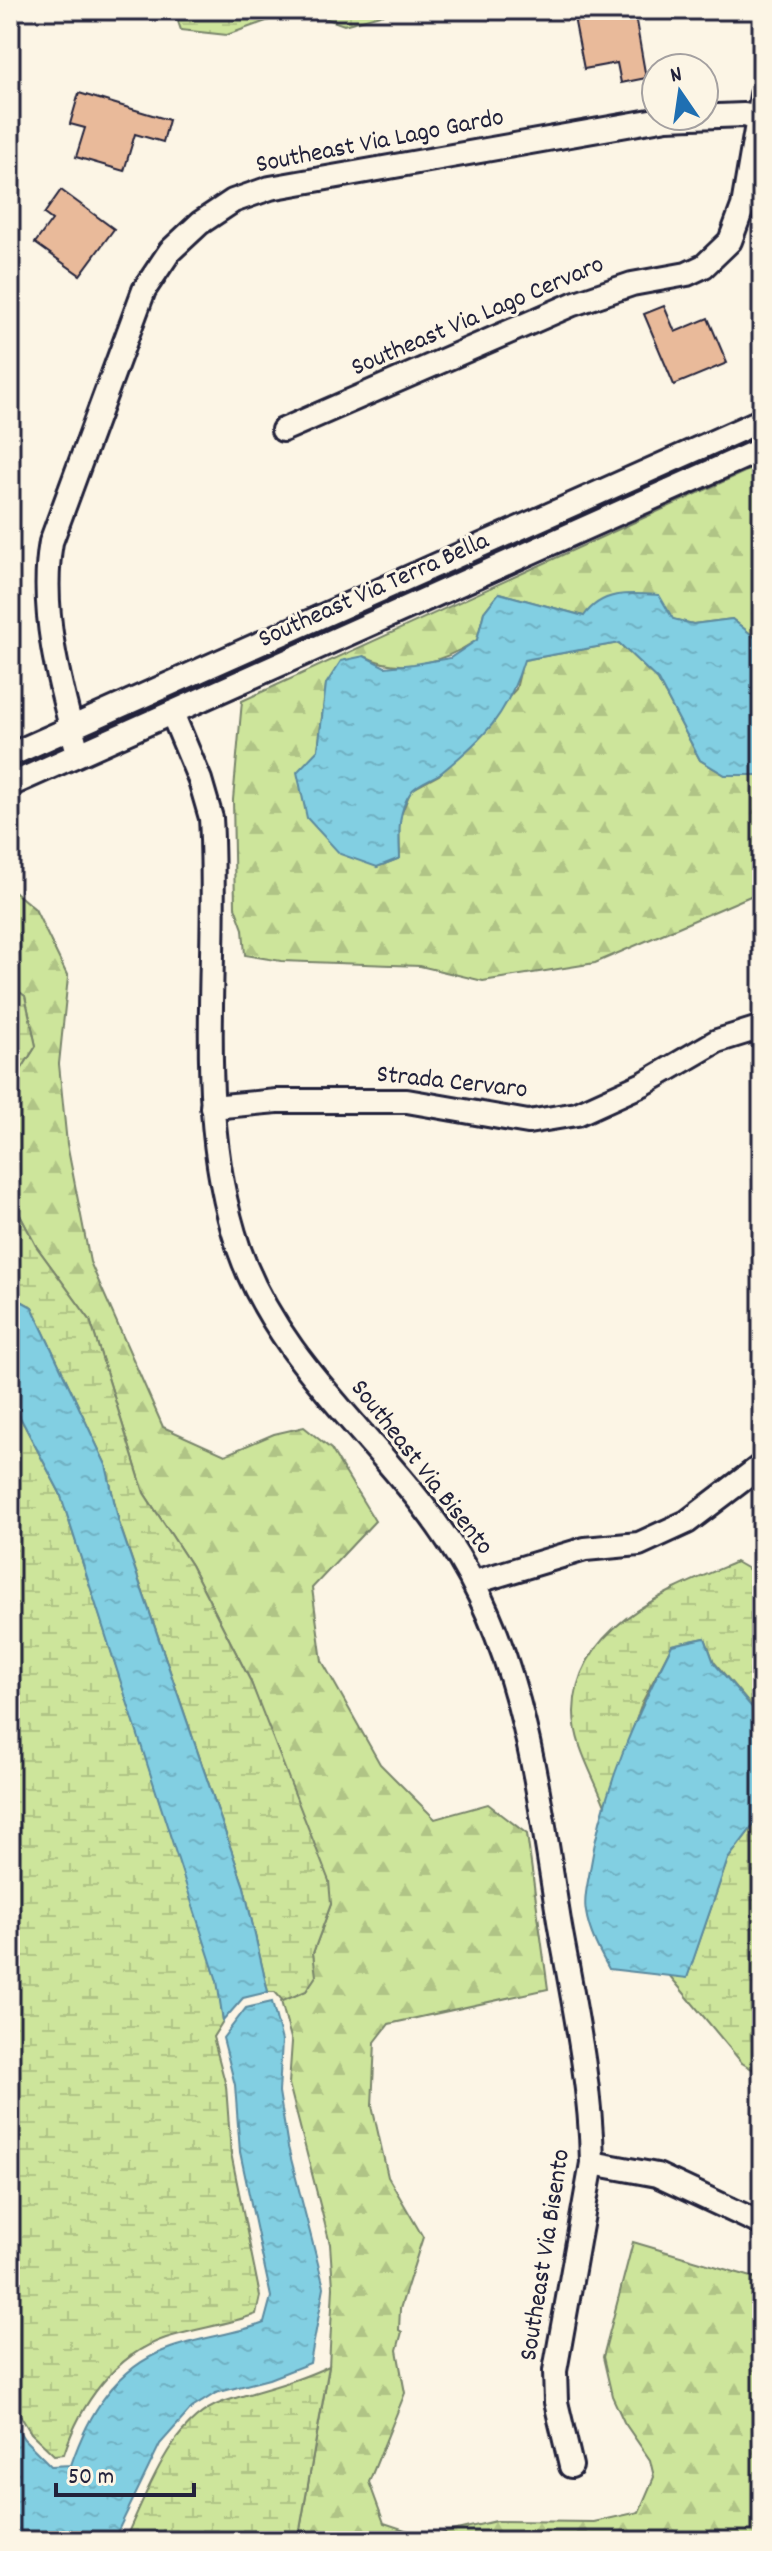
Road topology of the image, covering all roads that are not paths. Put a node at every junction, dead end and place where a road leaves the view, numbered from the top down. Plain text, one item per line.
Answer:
1 (762, 95) edge
2 (760, 119) edge
3 (762, 420) edge
4 (283, 430) dead end
5 (762, 449) edge
6 (172, 713) junction
7 (71, 727) junction
8 (78, 753) junction
9 (10, 755) edge
10 (10, 785) edge
11 (762, 1027) edge
12 (212, 1107) junction
13 (762, 1465) edge
14 (475, 1582) junction
15 (592, 2163) junction
16 (762, 2224) edge
17 (571, 2466) dead end

1 - 2 street, Southeast Via Lago Cervaro
2 - 4 street, Southeast Via Lago Cervaro
2 - 7 street, Southeast Via Lago Gardo
3 - 7 street, Southeast Via Terra Bella
5 - 6 street, Southeast Via Terra Bella
6 - 8 street, Southeast Via Terra Bella
6 - 12 street, Southeast Via Bisento
7 - 8 street, Southeast Via Lago Gardo
7 - 9 street, Southeast Via Terra Bella
8 - 10 street, Southeast Via Terra Bella
11 - 12 street, Strada Cervaro
12 - 14 street, Southeast Via Bisento
13 - 14 street
14 - 15 street, Southeast Via Bisento
15 - 16 street
15 - 17 street, Southeast Via Bisento

